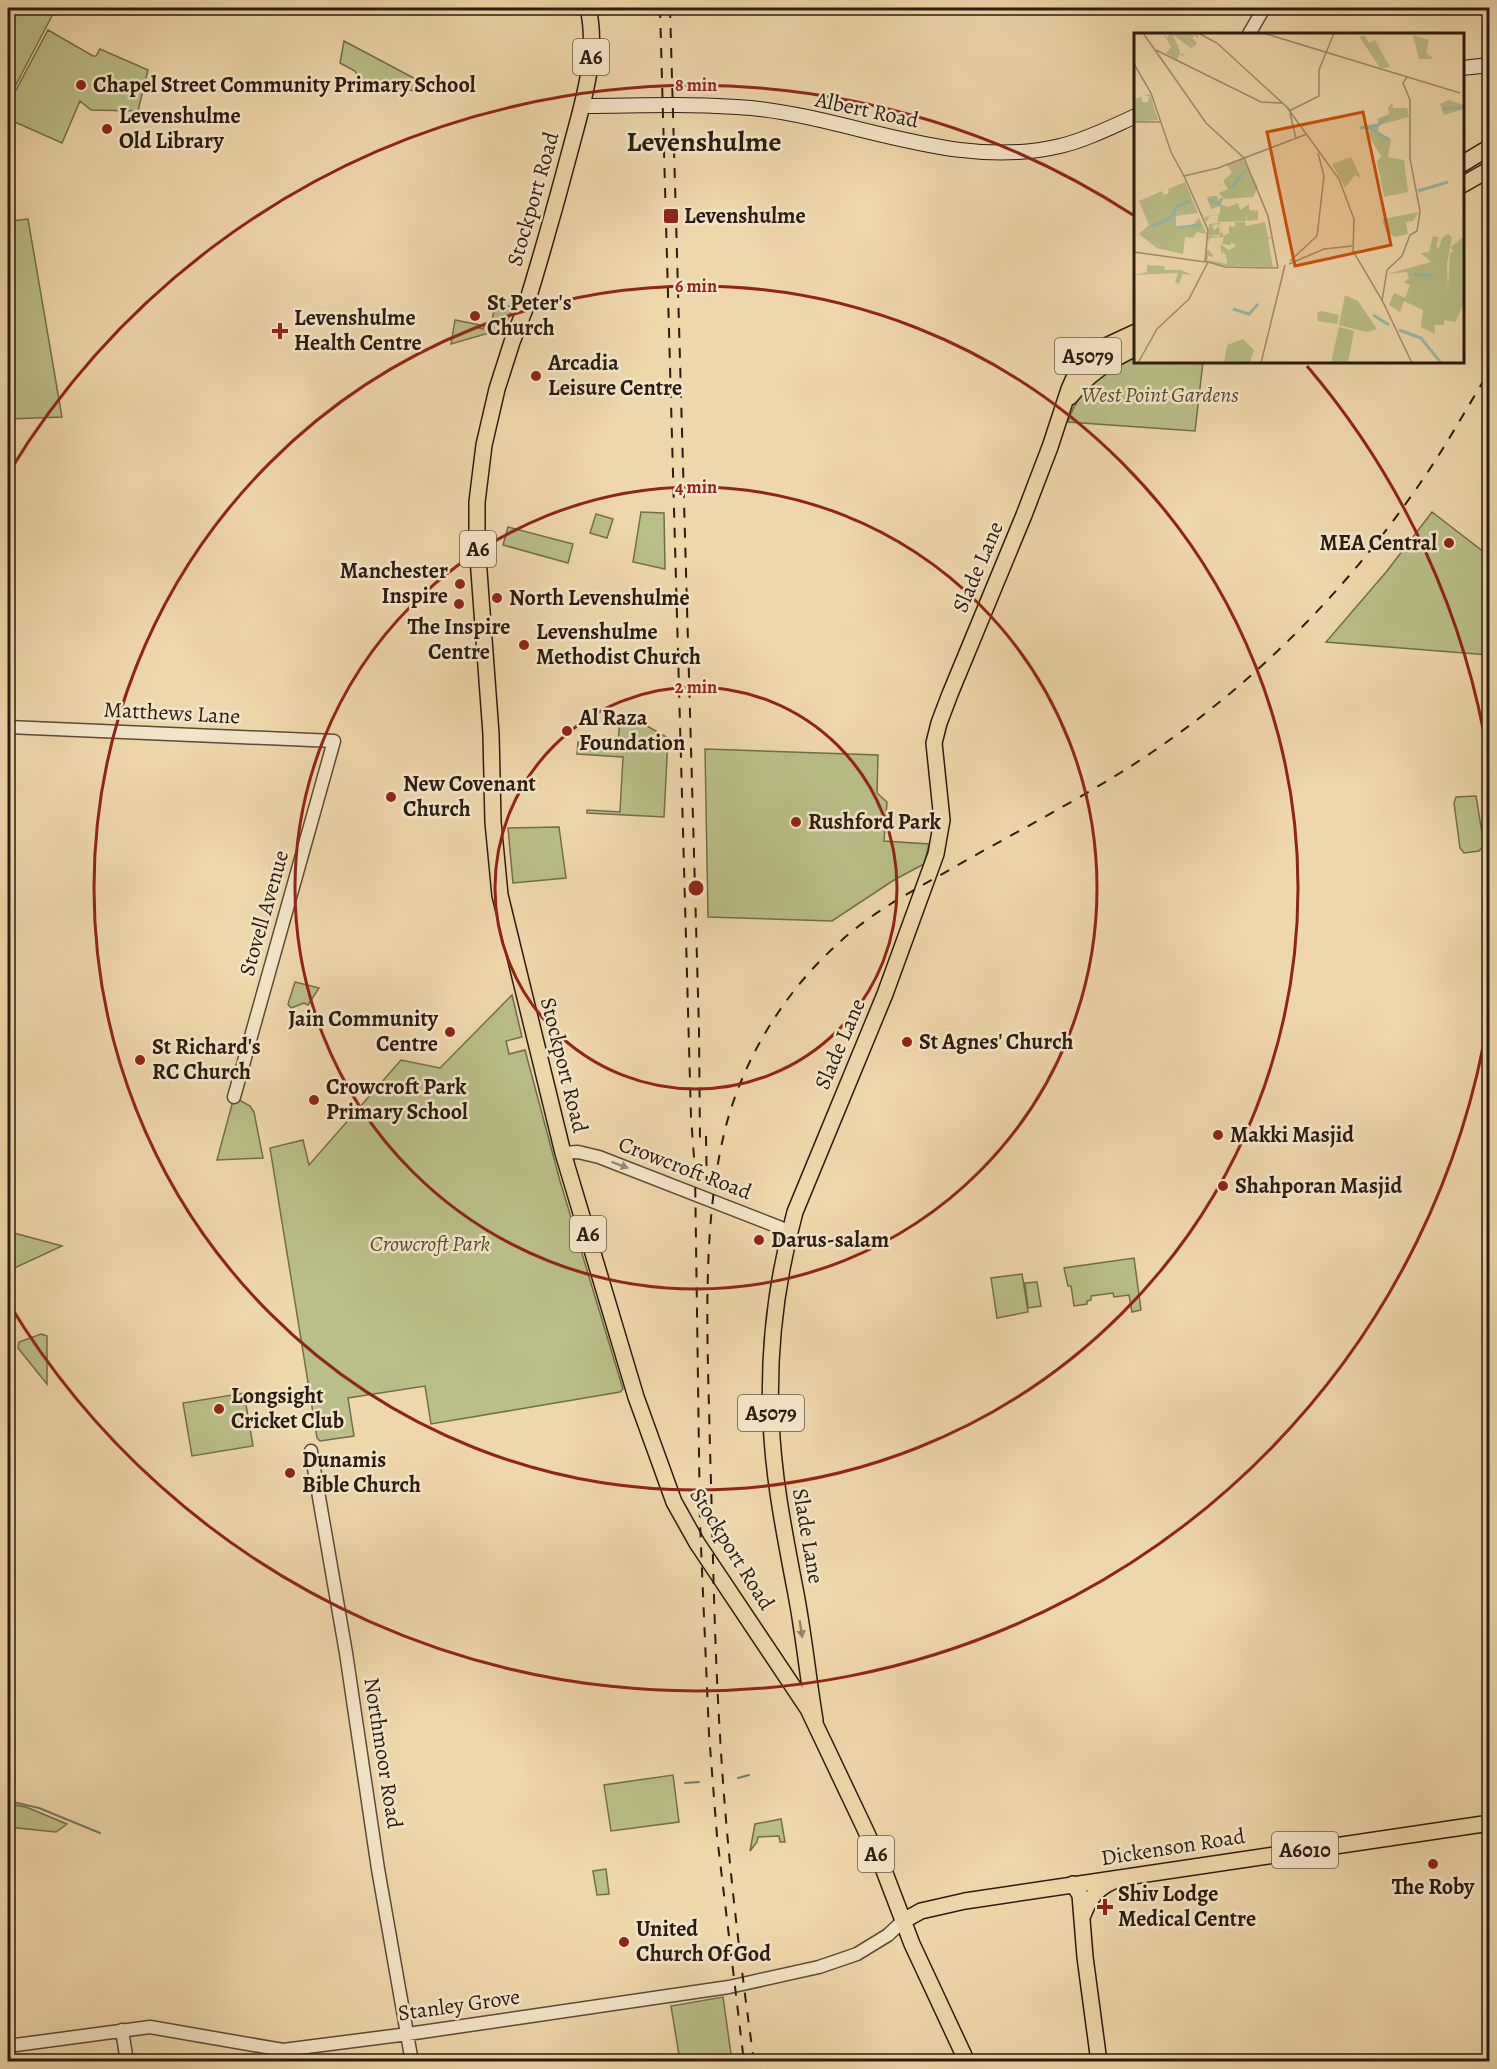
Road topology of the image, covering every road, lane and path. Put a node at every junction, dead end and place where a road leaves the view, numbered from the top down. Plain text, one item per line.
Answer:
1 (588, 8) edge
2 (1264, 8) edge
3 (1250, 33) edge
4 (1490, 65) edge
5 (1464, 68) edge
6 (582, 106) junction
7 (1134, 117) edge
8 (1490, 147) edge
9 (1464, 163) edge
10 (1490, 169) edge
11 (1464, 184) edge
12 (1134, 333) edge
13 (1134, 349) edge
14 (1088, 356) junction
15 (1112, 359) junction
16 (1065, 404) junction
17 (8, 727) edge
18 (334, 741) joint
19 (234, 1097) dead end
20 (563, 1154) junction
21 (789, 1231) junction
22 (311, 1451) dead end
23 (807, 1663) junction
24 (788, 1677) junction
25 (815, 1722) junction
26 (1490, 1823) edge
27 (1120, 1878) junction
28 (1073, 1884) junction
29 (1082, 1918) junction
30 (903, 1922) junction
31 (1084, 1936) junction
32 (122, 2030) junction
33 (408, 2034) junction
34 (8, 2046) edge
35 (127, 2061) edge
36 (412, 2061) edge
37 (967, 2061) edge
38 (1099, 2061) edge

1 - 6 main road, Stockport Road / A6
2 - 3 street
4 - 5 main road
6 - 7 main road, Albert Road
6 - 20 main road, Stockport Road / A6
8 - 9 main road
10 - 11 main road
12 - 14 main road, A5079
13 - 15 main road, Slade Lane / A5079
14 - 15 main road
14 - 16 main road, Slade Lane / A5079
15 - 16 main road, Slade Lane / A5079
16 - 21 main road, Slade Lane / A5079
17 - 18 street, Matthews Lane
18 - 19 street, Stovell Avenue
20 -> 21 street, Crowcroft Road
20 - 24 main road, Stockport Road / A6
21 -> 23 main road, Slade Lane / A5079
22 - 33 street, Northmoor Road
23 - 24 main road
23 - 25 main road, Slade Lane / A5079
24 - 25 main road, Stockport Road / A6
25 - 30 main road, Stockport Road / A6
26 - 27 main road, Dickenson Road / A6010
27 - 28 main road, Dickenson Road / A6010
27 - 29 main road
28 - 29 main road
28 - 30 main road, Dickenson Road / A6010
28 - 31 main road
29 - 31 main road
30 - 33 street, Stanley Grove
30 - 37 main road, Stockport Road / A6
31 - 38 main road
32 - 33 street, Stanley Grove
32 - 34 street, Stanley Grove
32 - 35 street
33 - 36 street, Northmoor Road

